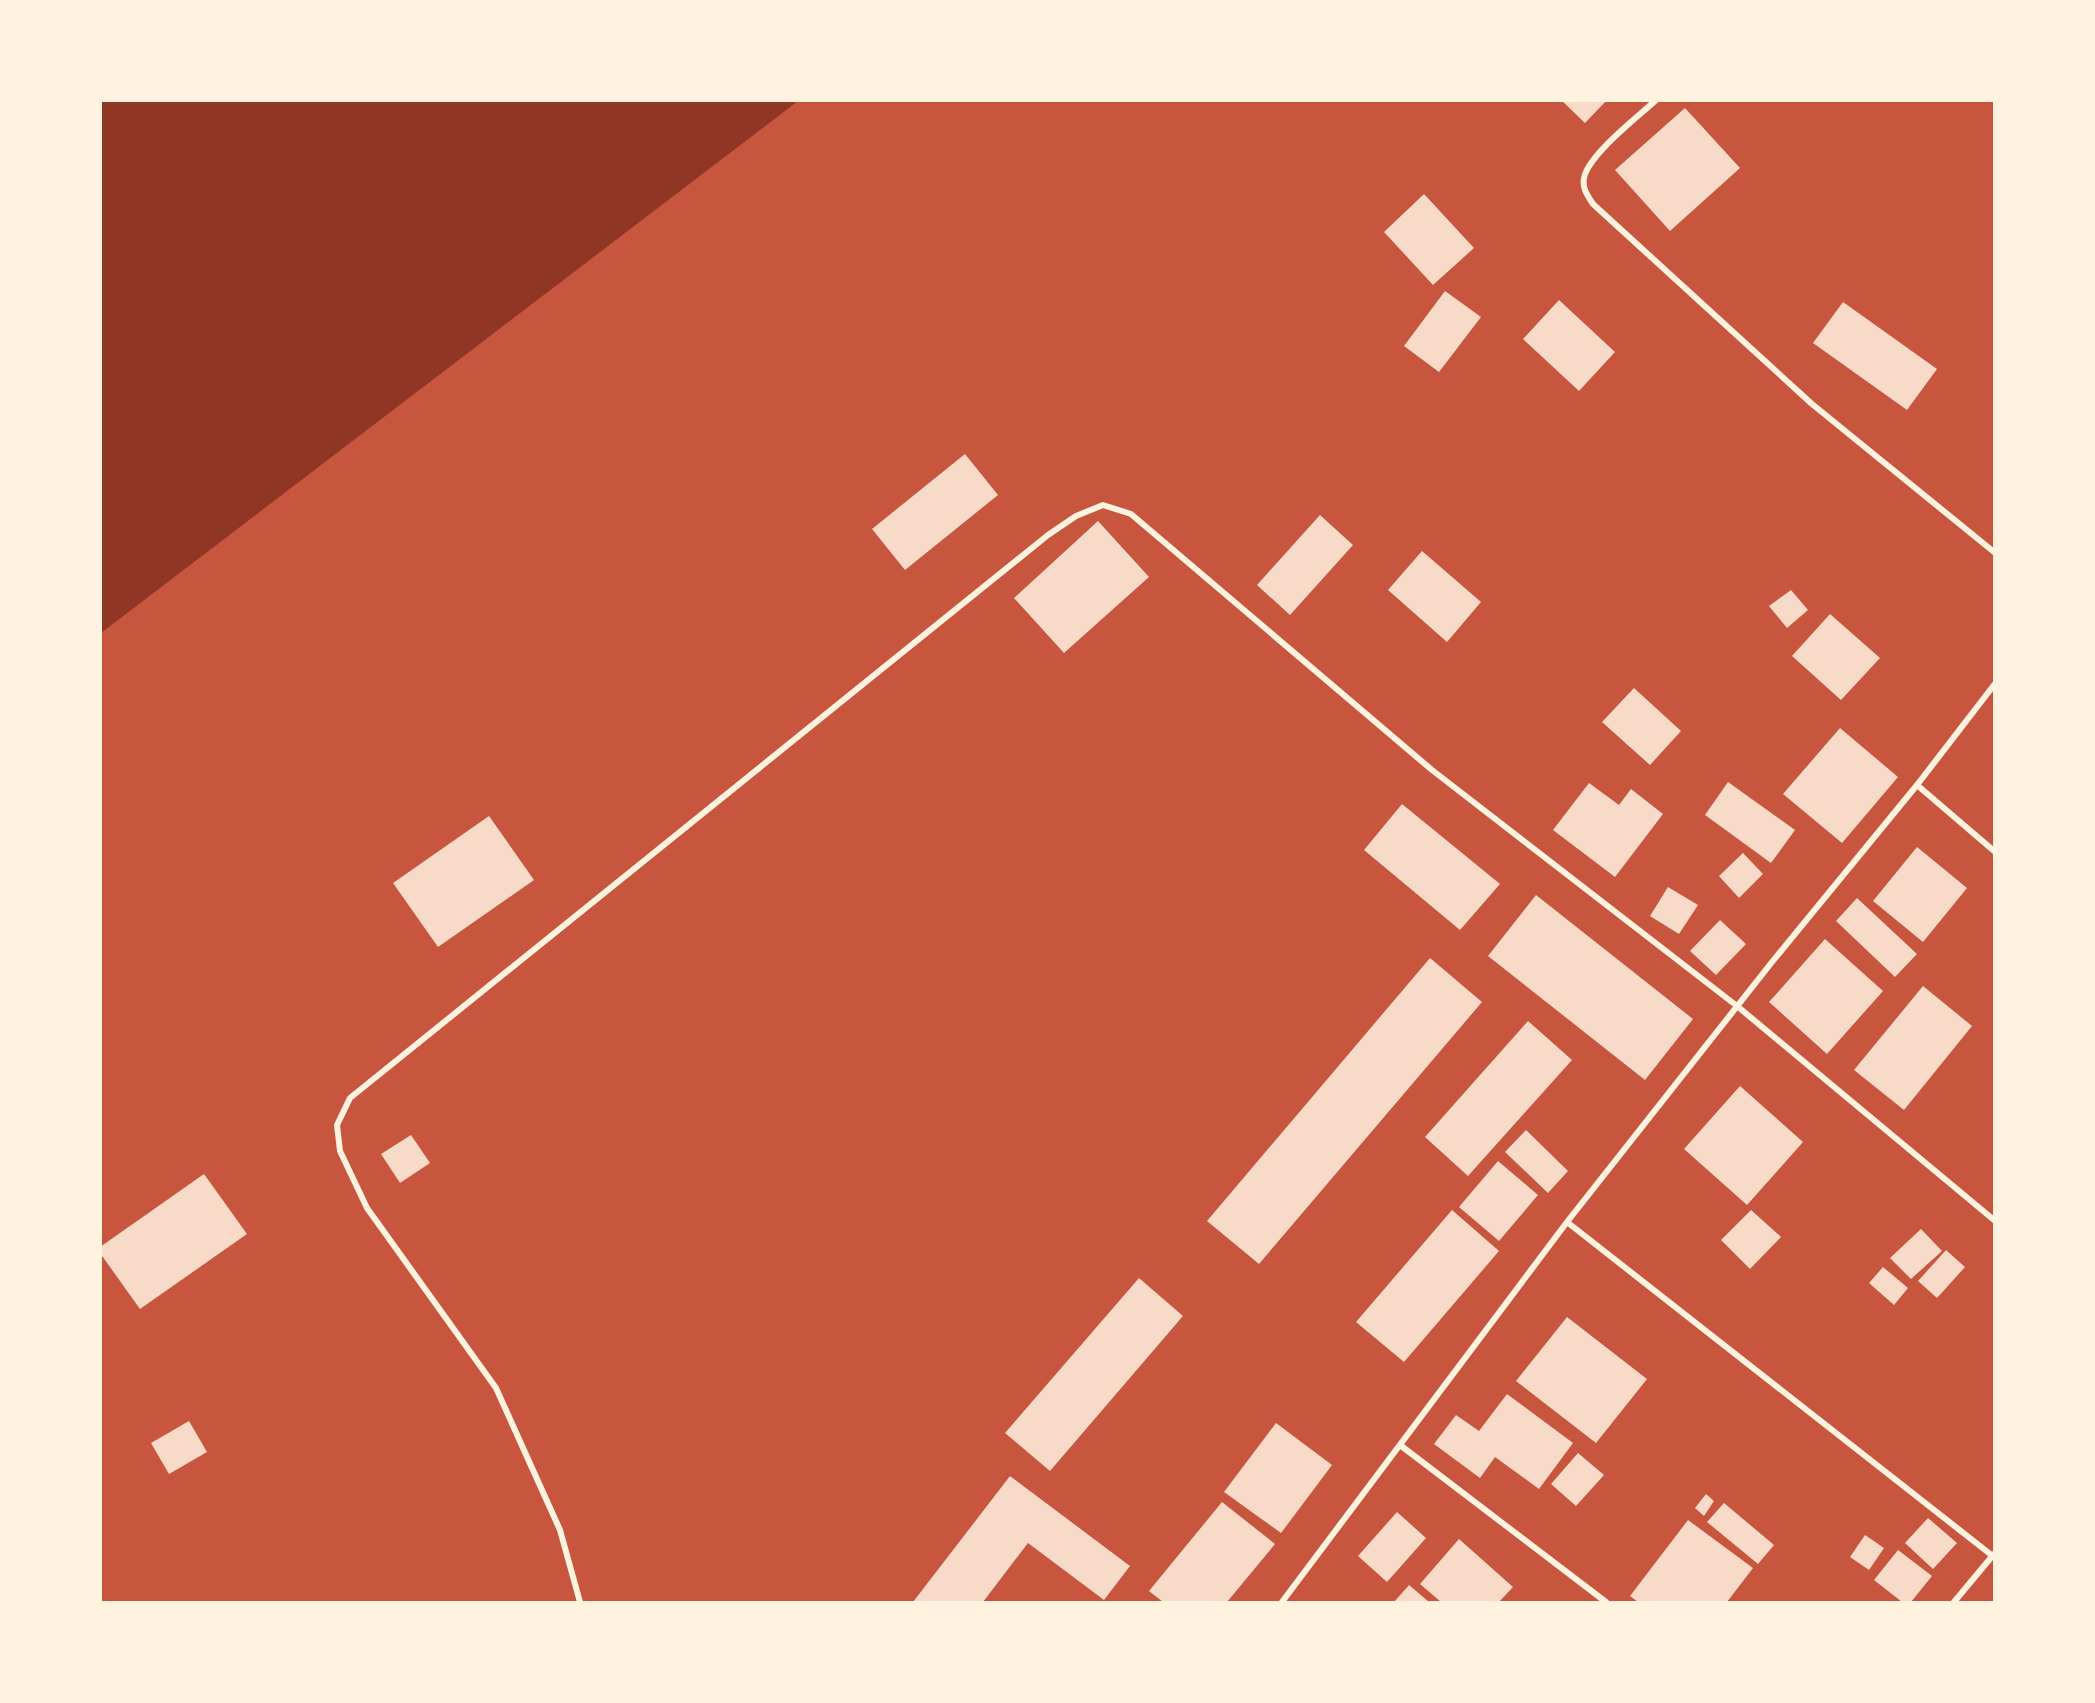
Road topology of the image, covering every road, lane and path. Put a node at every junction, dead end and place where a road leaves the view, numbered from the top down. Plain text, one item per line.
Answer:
1 (1656, 100) edge
2 (1995, 552) edge
3 (1995, 685) edge
4 (1917, 785) junction
5 (1995, 851) edge
6 (1737, 1006) junction
7 (1995, 1220) edge
8 (1566, 1222) junction
9 (1401, 1445) junction
10 (1994, 1555) edge
11 (580, 1602) edge
12 (1282, 1602) edge
13 (1606, 1602) edge
14 (1954, 1602) edge

1 - 2 street
3 - 4 street
4 - 5 street
4 - 6 street
6 - 7 street
6 - 8 street
6 - 11 street
8 - 9 street
8 - 10 street
9 - 12 street
9 - 13 street
10 - 14 street

